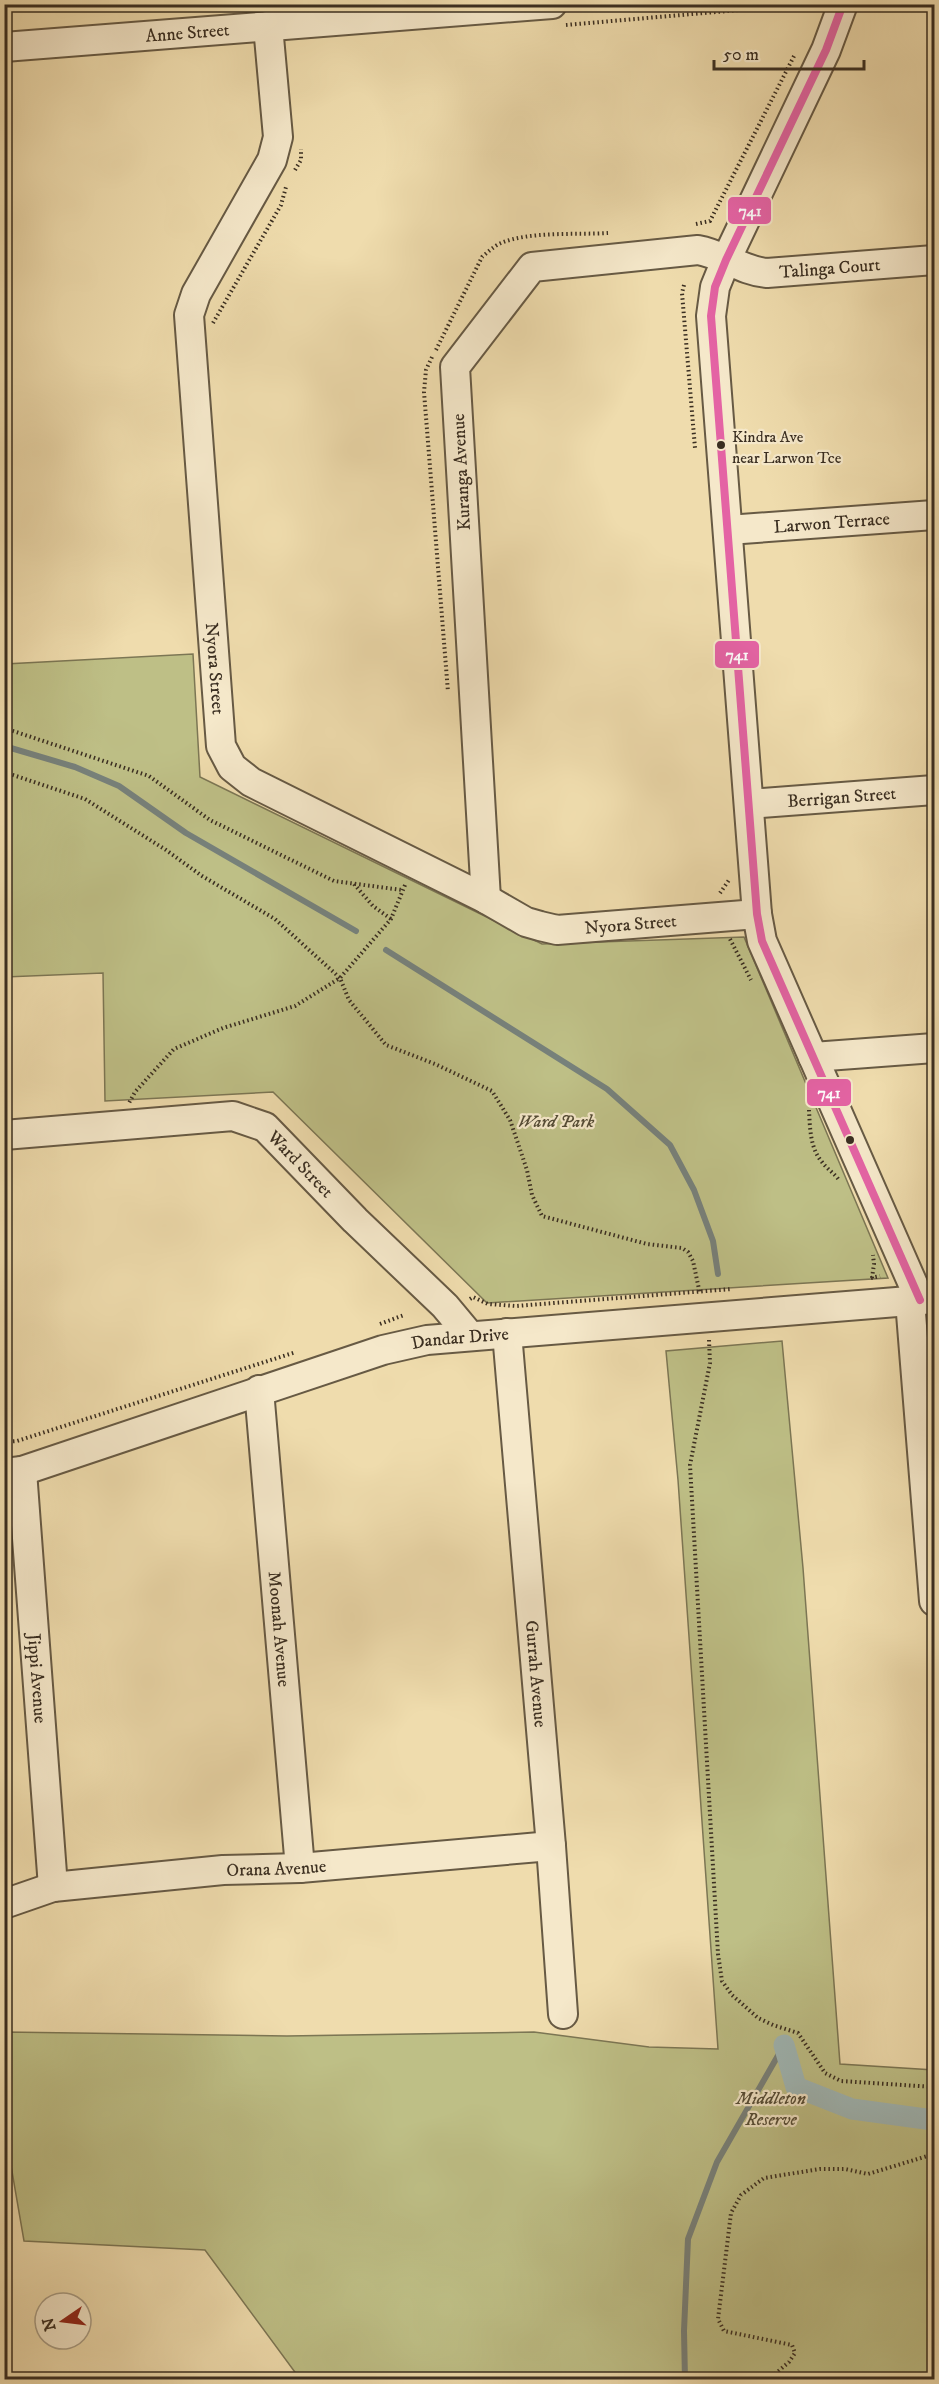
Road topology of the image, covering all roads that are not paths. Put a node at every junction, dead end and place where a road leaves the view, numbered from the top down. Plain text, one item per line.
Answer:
1 (552, 4) edge
2 (843, 4) edge
3 (268, 26) junction
4 (4, 47) edge
5 (726, 260) junction
6 (934, 260) edge
7 (934, 515) edge
8 (728, 530) junction
9 (934, 790) edge
10 (749, 804) junction
11 (486, 899) junction
12 (757, 915) junction
13 (934, 1048) edge
14 (813, 1057) junction
15 (4, 1135) edge
16 (922, 1300) edge
17 (507, 1333) junction
18 (470, 1336) junction
19 (259, 1390) junction
20 (13, 1472) edge
21 (934, 1601) edge
22 (551, 1846) junction
23 (300, 1868) junction
24 (53, 1887) junction
25 (4, 1904) edge
26 (563, 2014) dead end

1 - 3 street, Anne Street
2 - 5 street
3 - 4 street, Anne Street
3 - 11 street, Nyora Street
5 - 6 street, Talinga Court
5 - 8 street
5 - 11 street, Kuranga Avenue
7 - 8 street, Larwon Terrace
8 - 10 street
9 - 10 street, Berrigan Street
10 - 12 street
11 - 12 street, Nyora Street
12 - 14 street
13 - 14 street
14 - 16 street
15 - 18 street, Ward Street
16 - 17 street, Dandar Drive
16 - 21 street
17 - 18 street, Dandar Drive
17 - 22 street, Gurrah Avenue
18 - 19 street, Dandar Drive
19 - 20 street, Dandar Drive
19 - 23 street, Moonah Avenue
20 - 24 street, Jippi Avenue
22 - 23 street, Orana Avenue
22 - 26 street, Gurrah Avenue
23 - 24 street, Orana Avenue
24 - 25 street, Orana Avenue

